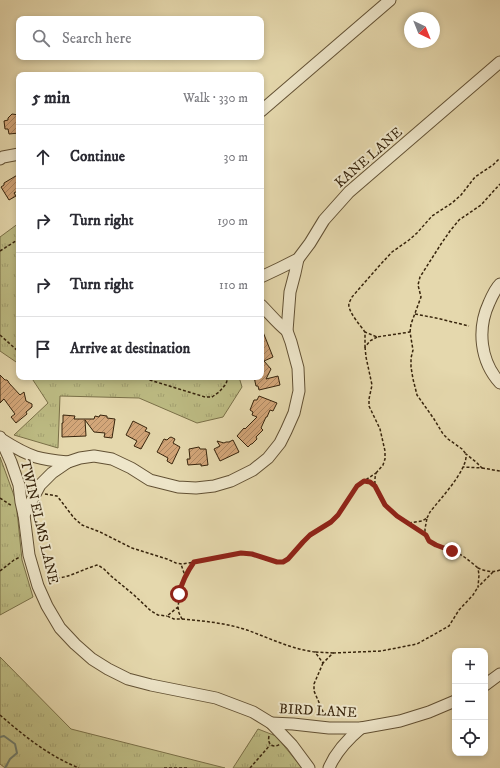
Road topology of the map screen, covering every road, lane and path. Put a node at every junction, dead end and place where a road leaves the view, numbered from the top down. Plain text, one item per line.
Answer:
1 (390, 0) edge
2 (500, 62) edge
3 (264, 108) edge
4 (16, 155) edge
5 (500, 158) edge
6 (0, 159) edge
7 (500, 184) edge
8 (16, 241) edge
9 (0, 251) edge
10 (298, 259) junction
11 (264, 275) edge
12 (500, 284) edge
13 (264, 308) edge
14 (415, 314) junction
15 (469, 326) dead end
16 (287, 331) junction
17 (365, 332) junction
18 (410, 332) junction
19 (0, 336) edge
20 (377, 337) junction
21 (365, 347) junction
22 (16, 349) edge
23 (150, 380) edge
24 (227, 380) edge
25 (500, 383) edge
26 (1, 438) edge
27 (466, 454) junction
28 (68, 462) junction
29 (463, 468) junction
30 (482, 468) junction
31 (500, 471) edge
32 (376, 473) junction
33 (364, 481) junction
34 (375, 486) junction
35 (45, 494) dead end
36 (0, 498) edge
37 (12, 506) dead end
38 (24, 515) junction
39 (427, 518) junction
40 (408, 523) junction
41 (426, 535) junction
42 (21, 557) dead end
43 (194, 562) junction
44 (181, 564) junction
45 (45, 568) dead end
46 (478, 568) junction
47 (500, 570) edge
48 (0, 571) edge
49 (494, 572) junction
50 (185, 576) junction
51 (478, 587) junction
52 (178, 606) junction
53 (167, 616) junction
54 (182, 619) junction
55 (315, 652) junction
56 (333, 653) junction
57 (323, 663) junction
58 (500, 674) edge
59 (486, 684) edge
60 (452, 702) edge
61 (324, 714) dead end
62 (0, 715) edge
63 (271, 723) junction
64 (361, 728) junction
65 (269, 736) dead end
66 (280, 744) dead end
67 (270, 745) junction
68 (79, 768) edge
69 (164, 768) edge
70 (188, 768) edge
71 (250, 768) edge
72 (309, 768) edge
73 (329, 768) edge

1 - 3 street
2 - 10 street, KANE LANE
4 - 6 street
5 - 17 path
7 - 14 path
8 - 9 path
10 - 11 street, KANE LANE
10 - 16 street
12 - 25 street
13 - 16 street
14 - 15 path
14 - 18 path
16 - 28 street
17 - 20 path
17 - 21 path
18 - 20 path
18 - 27 path
19 - 22 path
20 - 21 path
21 - 32 path
23 - 24 path
26 - 28 street
26 - 38 street, TWIN ELMS LANE
27 - 29 path
27 - 30 path
28 - 38 street
29 - 30 path
29 - 39 path
30 - 31 path
32 - 33 path
32 - 34 path
33 - 34 path
33 - 43 path
34 - 40 path
35 - 44 path
36 - 37 path
38 - 63 street, TWIN ELMS LANE
39 - 40 path
39 - 41 path
40 - 41 path
41 - 46 path
42 - 48 path
43 - 44 path
43 - 50 path
44 - 50 path
45 - 53 path
46 - 49 path
46 - 51 path
47 - 49 path
49 - 51 path
50 - 52 path
51 - 56 path
52 - 53 path
52 - 54 path
53 - 54 path
54 - 55 path
55 - 56 path
55 - 57 path
56 - 57 path
57 - 61 path
58 - 59 street
60 - 64 street, BIRD LANE
62 - 68 path
63 - 64 street, BIRD LANE
63 - 72 street, TWIN ELMS LANE
64 - 73 street
65 - 67 path
66 - 67 path
67 - 71 path
69 - 70 path

